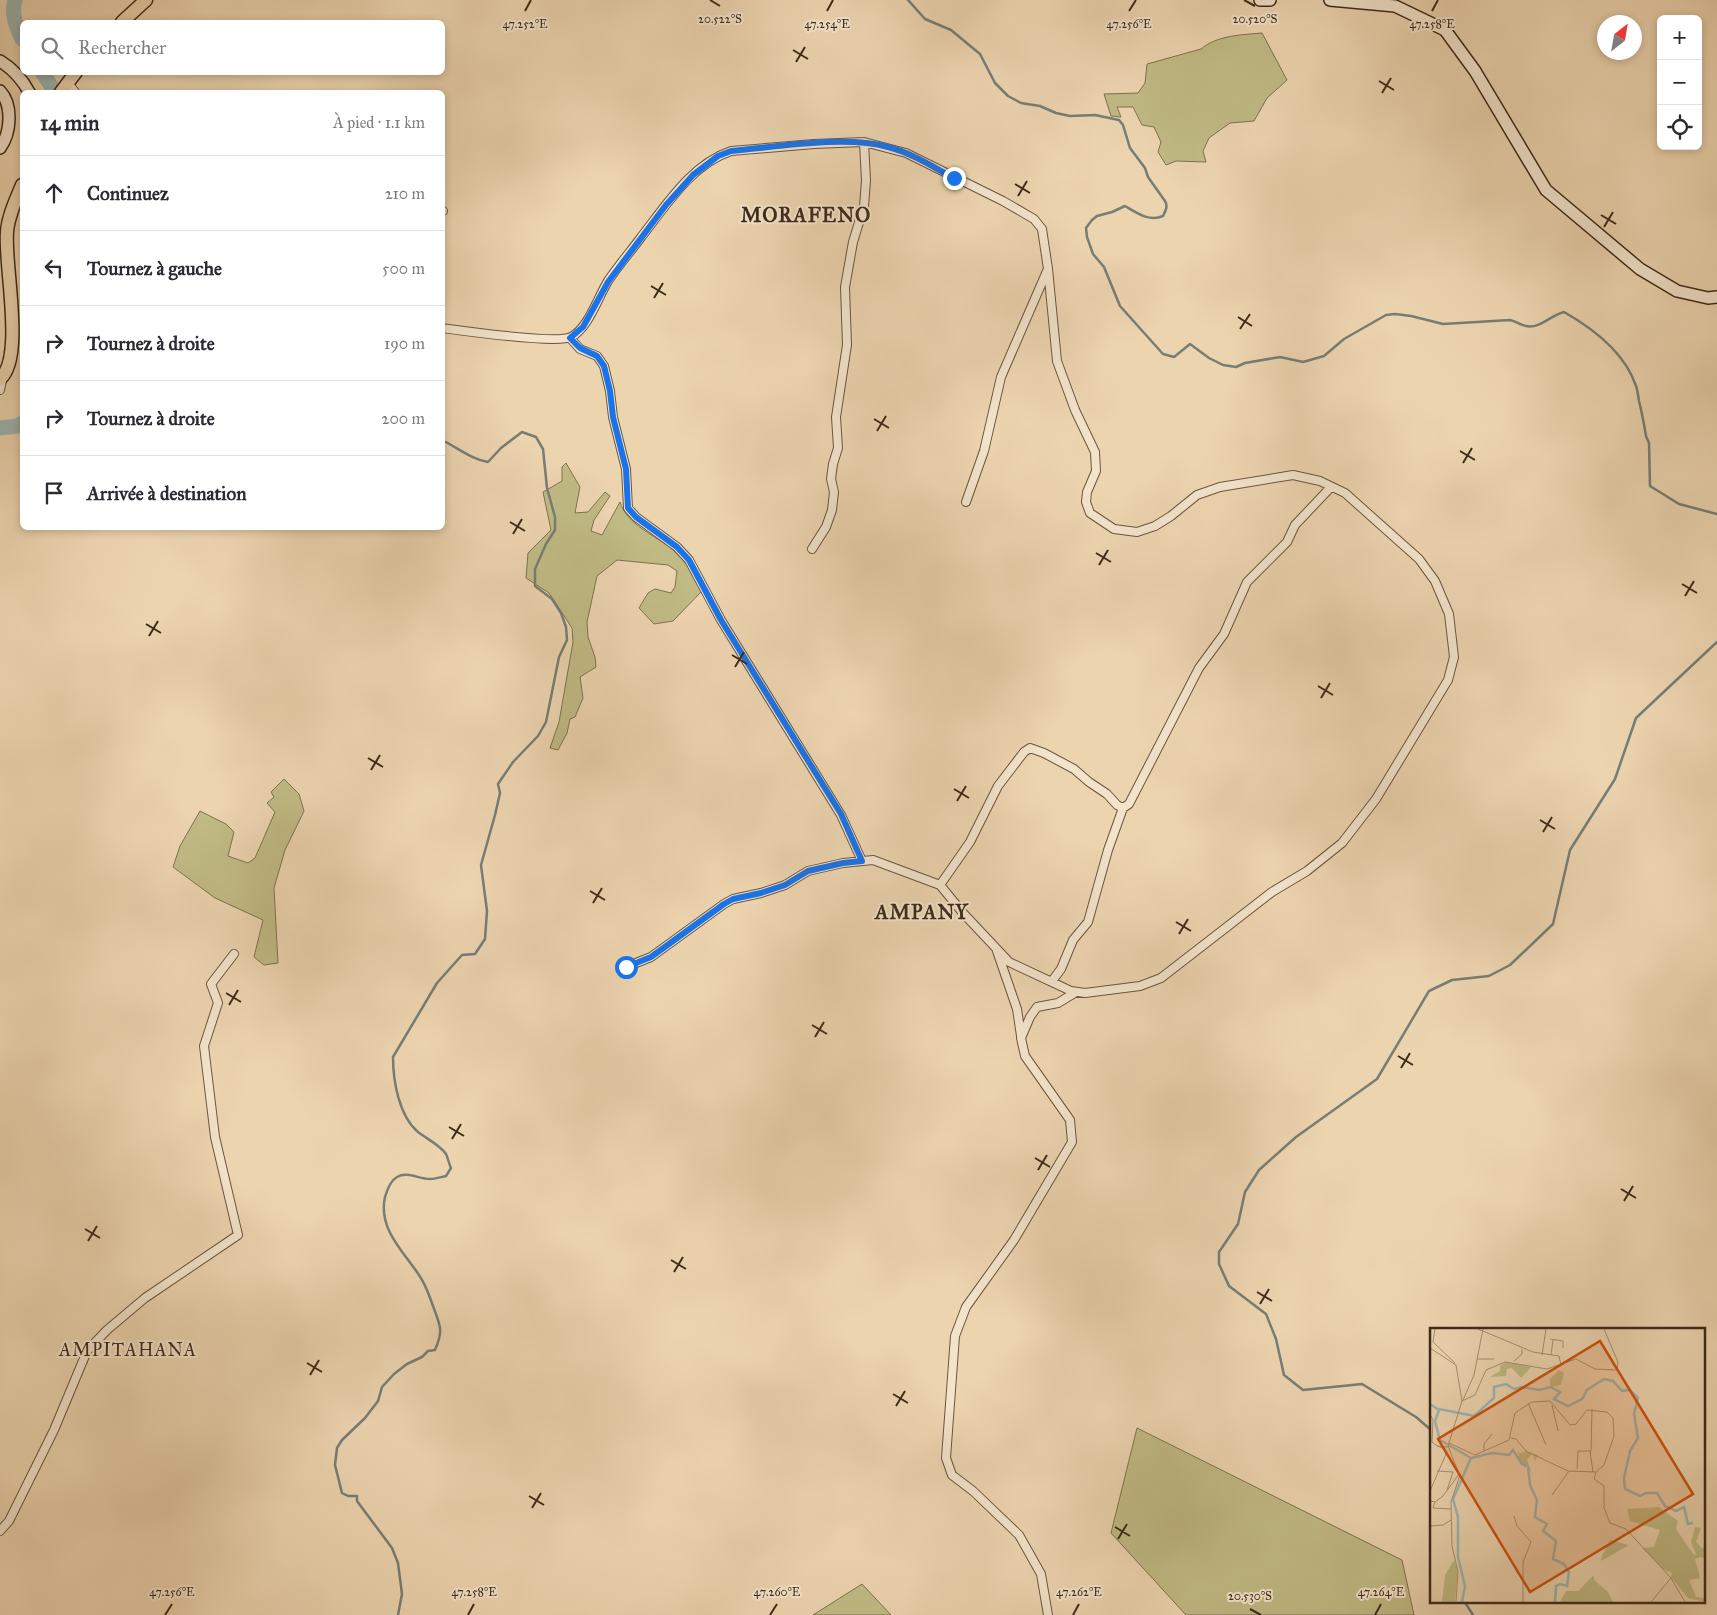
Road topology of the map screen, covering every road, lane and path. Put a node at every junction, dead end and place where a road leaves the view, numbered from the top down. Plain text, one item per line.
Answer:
1 (146, 0) edge
2 (1260, 0) edge
3 (1270, 0) edge
4 (1330, 0) edge
5 (124, 20) edge
6 (0, 61) edge
7 (0, 90) edge
8 (28, 90) edge
9 (864, 142) junction
10 (0, 148) edge
11 (20, 190) edge
12 (1048, 269) junction
13 (1717, 298) edge
14 (445, 328) edge
15 (570, 338) junction
16 (2, 378) edge
17 (0, 390) edge
18 (1331, 487) junction
19 (966, 502) dead end
20 (812, 550) dead end
21 (1123, 808) junction
22 (862, 861) junction
23 (940, 885) junction
24 (996, 949) junction
25 (234, 954) dead end
26 (626, 967) dead end
27 (1052, 981) junction
28 (1076, 992) junction
29 (1021, 1038) junction
30 (0, 1531) edge
31 (1048, 1615) edge

1 - 5 main road
2 - 3 street
4 - 13 street
6 - 8 street
7 - 10 street
9 - 12 street
9 - 15 street
9 - 20 street
11 - 16 main road
12 - 18 street
12 - 19 street
14 - 15 street
15 - 22 street
16 - 17 street
18 - 21 street
18 - 28 street
21 - 23 street
21 - 27 street
22 - 23 street
22 - 26 street
23 - 24 street
24 - 27 street
24 - 29 street
25 - 30 street
27 - 28 street
28 - 29 street
29 - 31 street

